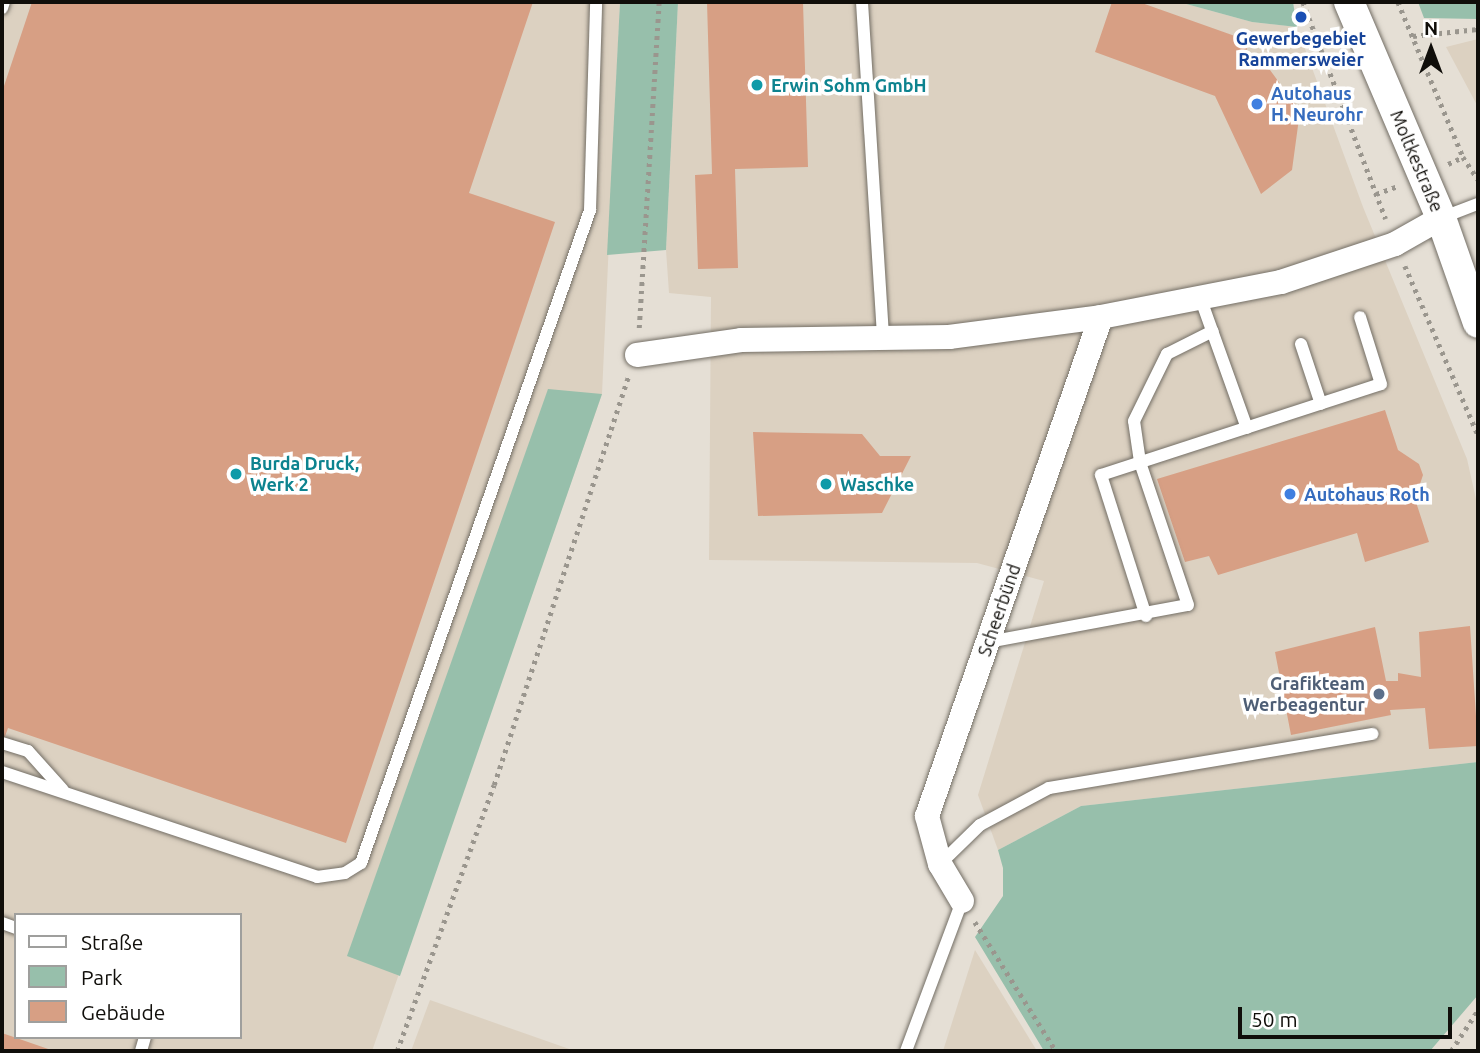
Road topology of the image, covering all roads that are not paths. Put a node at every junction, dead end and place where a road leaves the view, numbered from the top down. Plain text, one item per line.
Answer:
1 (4, 2) edge
2 (596, 2) edge
3 (862, 2) edge
4 (1349, 2) edge
5 (2, 8) edge
6 (1478, 204) edge
7 (1441, 218) junction
8 (1200, 297) junction
9 (1101, 317) junction
10 (1360, 317) dead end
11 (1478, 323) edge
12 (1213, 331) junction
13 (883, 338) junction
14 (1301, 344) dead end
15 (637, 355) road end
16 (1321, 404) junction
17 (1247, 428) junction
18 (1140, 462) junction
19 (1146, 616) junction
20 (988, 642) junction
21 (1373, 734) dead end
22 (2, 743) edge
23 (2, 772) edge
24 (66, 793) junction
25 (940, 864) junction
26 (962, 901) joint
27 (906, 1051) edge

1 - 5 lane
2 - 24 lane
3 - 13 lane
4 - 7 street, Moltkestraße
6 - 7 lane
7 - 8 street
7 - 11 street, Moltkestraße
8 - 9 street
8 - 12 lane
9 - 13 street
9 - 20 street, Scheerbünd
10 - 16 lane
12 - 17 lane
12 - 18 lane
13 - 15 street
14 - 16 lane
16 - 17 lane
17 - 18 lane
18 - 19 lane
18 - 19 lane
19 - 20 lane
20 - 25 street, Scheerbünd
21 - 25 lane
22 - 24 lane
23 - 24 lane
25 - 26 street, Scheerbünd
26 - 27 lane

